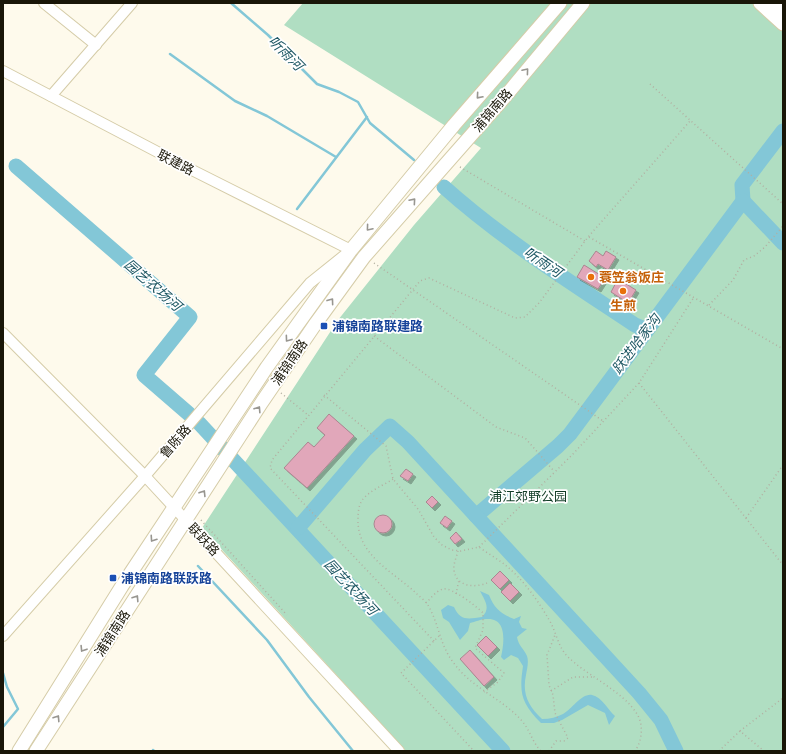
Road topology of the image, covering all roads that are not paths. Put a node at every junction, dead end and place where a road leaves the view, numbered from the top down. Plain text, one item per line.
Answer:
1 (44, 3) edge
2 (132, 3) edge
3 (560, 3) edge
4 (583, 3) edge
5 (760, 3) edge
6 (774, 3) edge
7 (783, 10) edge
8 (783, 24) edge
9 (96, 45) junction
10 (3, 71) edge
11 (51, 96) junction
12 (351, 250) junction
13 (3, 333) edge
14 (145, 476) junction
15 (174, 507) junction
16 (186, 520) junction
17 (3, 636) edge
18 (20, 751) edge
19 (36, 751) edge
20 (400, 751) edge

1 - 9 street
2 - 9 street
3 -> 12 main road, 浦锦南路
16 -> 4 main road, 浦锦南路
5 - 8 main road
6 - 7 highway
9 - 11 street
10 - 11 street, 联建路
11 - 12 street, 联建路
12 - 14 street, 鲁陈路
12 -> 15 main road, 浦锦南路
13 - 14 street, 联跃路
14 - 15 street, 联跃路
14 - 17 street, 鲁陈路
15 - 16 street, 联跃路
15 -> 18 main road, 浦锦南路
19 -> 16 main road, 浦锦南路
16 - 20 street, 联跃路

